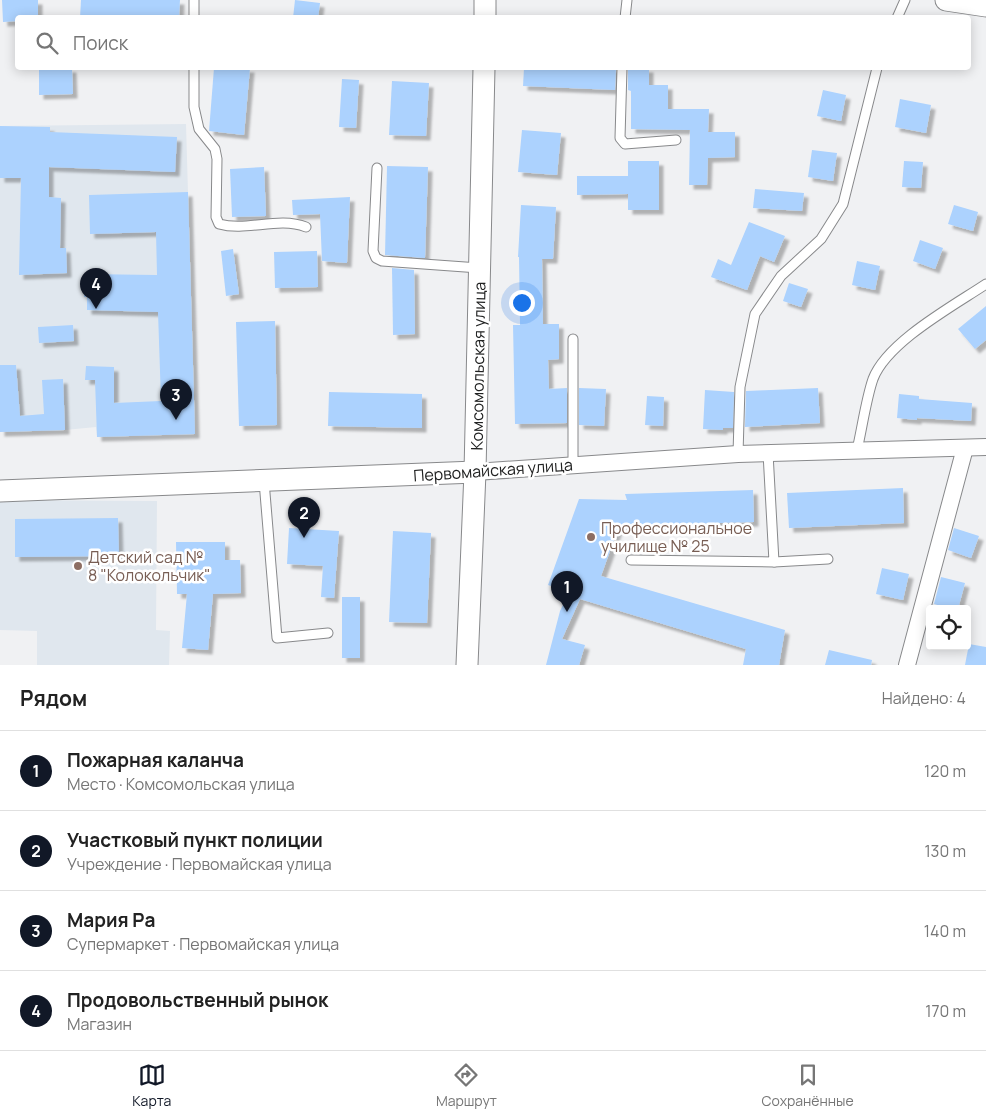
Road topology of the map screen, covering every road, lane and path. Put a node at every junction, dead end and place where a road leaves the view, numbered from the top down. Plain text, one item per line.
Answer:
1 (194, 0) edge
2 (485, 0) edge
3 (626, 0) edge
4 (905, 0) edge
5 (946, 0) edge
6 (986, 6) edge
7 (194, 15) edge
8 (485, 15) edge
9 (626, 15) edge
10 (898, 15) edge
11 (194, 70) edge
12 (484, 70) edge
13 (622, 70) edge
14 (876, 70) edge
15 (676, 140) dead end
16 (377, 168) dead end
17 (306, 227) dead end
18 (480, 268) junction
19 (986, 284) edge
20 (573, 339) dead end
21 (986, 447) edge
22 (965, 448) junction
23 (857, 450) junction
24 (768, 453) junction
25 (738, 454) junction
26 (572, 465) junction
27 (476, 472) junction
28 (264, 480) junction
29 (0, 491) edge
30 (828, 559) dead end
31 (631, 560) dead end
32 (774, 562) junction
33 (328, 632) dead end
34 (467, 665) edge
35 (907, 665) edge

1 - 7 lane
2 - 8 street
3 - 9 lane
4 - 10 lane
5 - 6 street
11 - 17 lane
12 - 18 street, Комсомольская улица
13 - 15 lane
14 - 25 lane
16 - 18 lane
18 - 27 street, Комсомольская улица
19 - 23 lane
20 - 26 lane
21 - 22 street, Первомайская улица
22 - 23 street, Первомайская улица
22 - 35 street
23 - 24 street, Первомайская улица
24 - 25 street, Первомайская улица
24 - 32 lane
25 - 26 street, Первомайская улица
26 - 27 street, Первомайская улица
27 - 28 street, Первомайская улица
27 - 34 street, Комсомольская улица
28 - 29 street, Первомайская улица
28 - 33 lane
30 - 32 lane
31 - 32 lane

